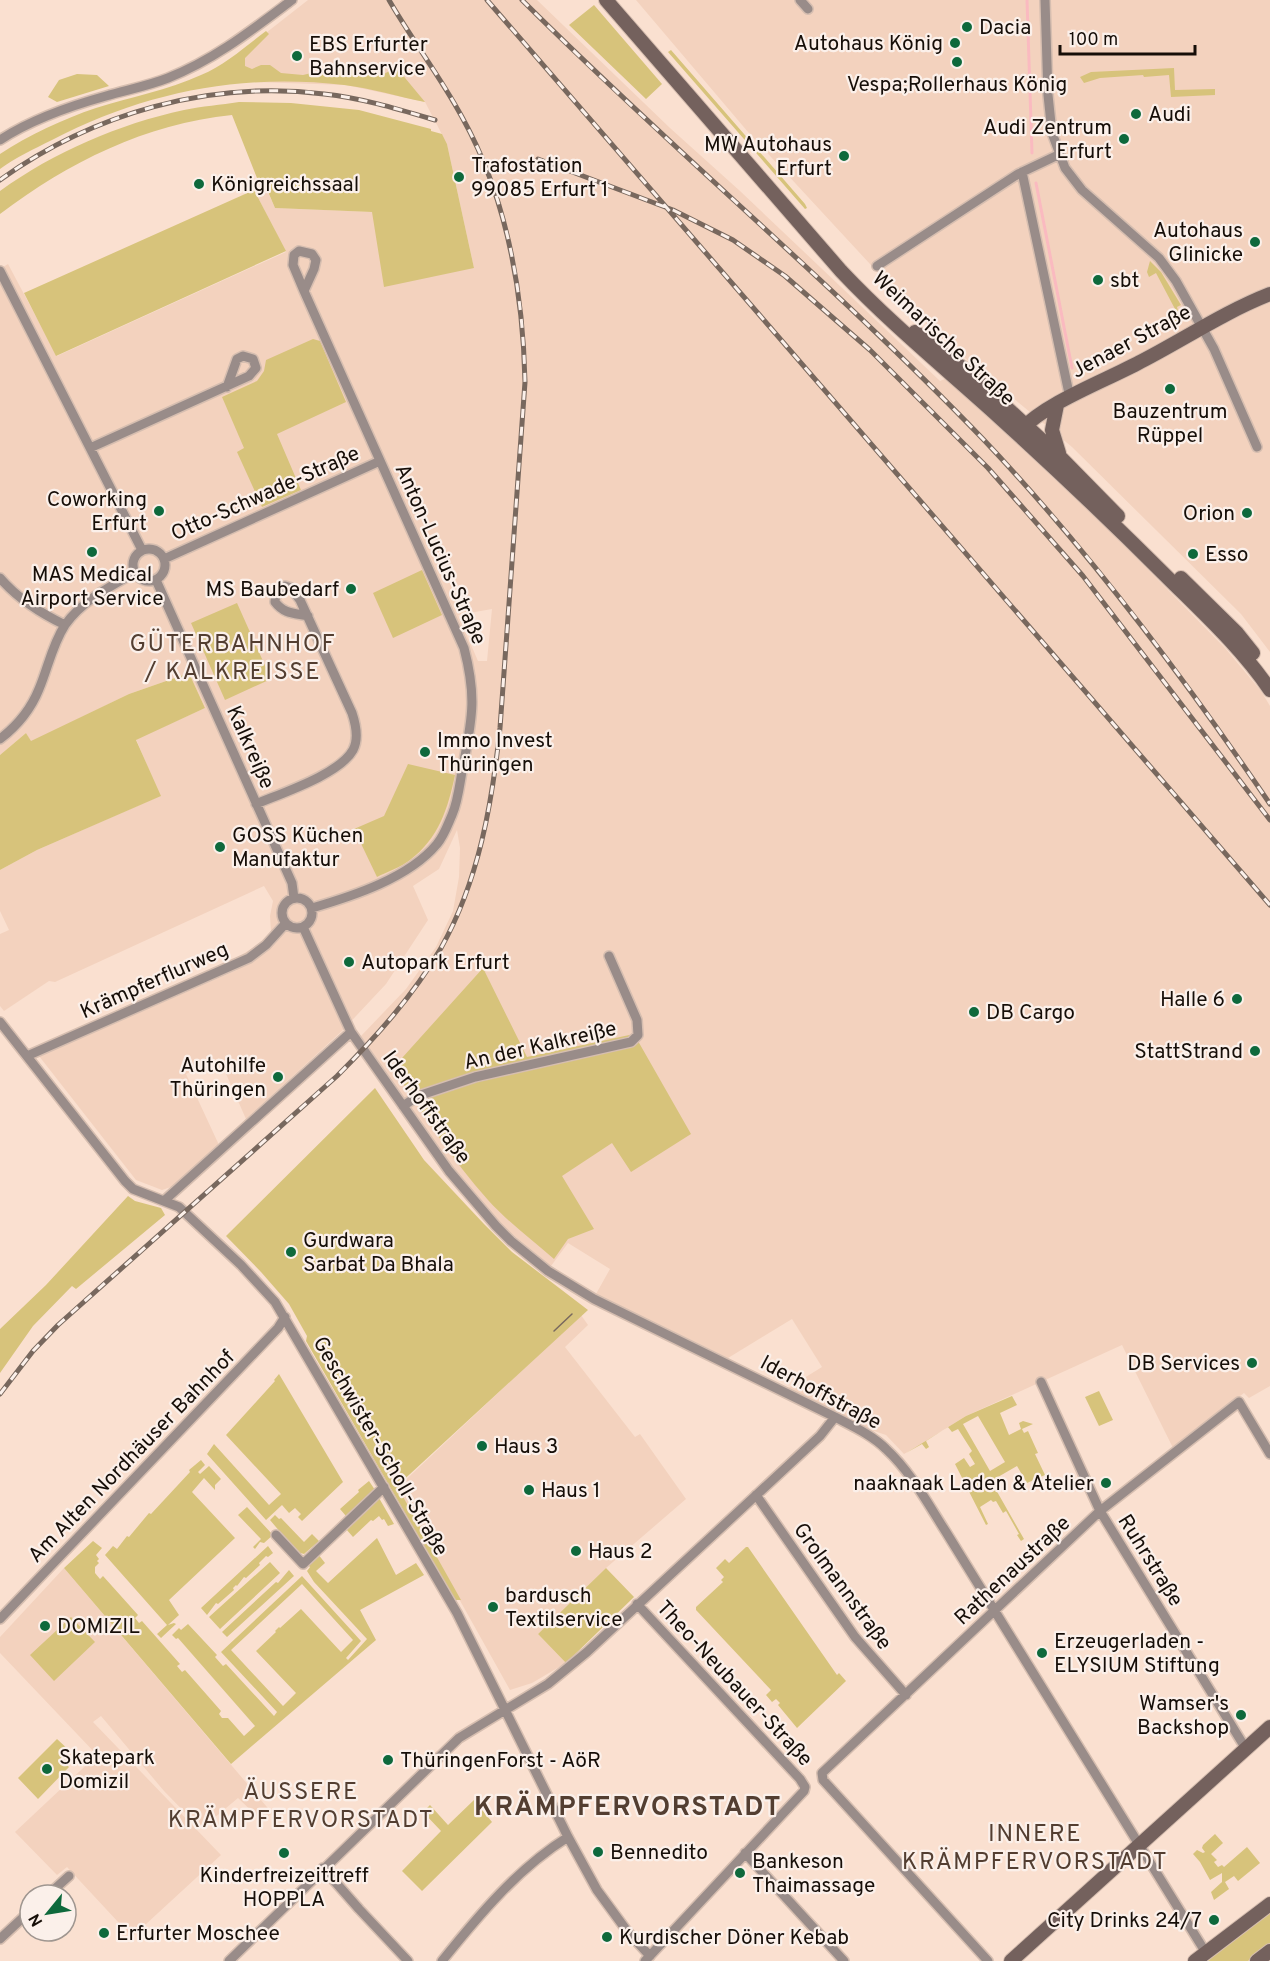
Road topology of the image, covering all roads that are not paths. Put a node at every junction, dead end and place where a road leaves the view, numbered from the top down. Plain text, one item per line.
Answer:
1 (292, 0) edge
2 (606, 0) edge
3 (618, 0) edge
4 (800, 0) edge
5 (1045, 0) edge
6 (808, 9) dead end
7 (0, 140) edge
8 (1058, 155) junction
9 (1022, 172) junction
10 (877, 266) dead end
11 (0, 271) edge
12 (304, 291) dead end
13 (1270, 294) edge
14 (1203, 327) junction
15 (227, 387) dead end
16 (1070, 398) junction
17 (1057, 405) junction
18 (1022, 429) junction
19 (1257, 447) dead end
20 (90, 448) junction
21 (1061, 458) junction
22 (380, 461) junction
23 (142, 550) junction
24 (164, 559) junction
25 (134, 573) junction
26 (0, 578) edge
27 (156, 580) junction
28 (308, 616) dead end
29 (65, 625) junction
30 (1270, 676) edge
31 (1270, 690) edge
32 (0, 740) edge
33 (256, 804) junction
34 (294, 898) junction
35 (312, 908) junction
36 (286, 923) junction
37 (303, 927) junction
38 (609, 956) dead end
39 (0, 1022) edge
40 (351, 1032) junction
41 (27, 1056) junction
42 (403, 1106) junction
43 (165, 1200) junction
44 (285, 1317) junction
45 (1041, 1382) dead end
46 (835, 1417) junction
47 (1270, 1454) edge
48 (384, 1487) junction
49 (756, 1495) junction
50 (1100, 1511) junction
51 (276, 1535) dead end
52 (637, 1604) junction
53 (995, 1611) junction
54 (0, 1618) edge
55 (906, 1695) junction
56 (506, 1709) junction
57 (1270, 1727) edge
58 (1246, 1749) junction
59 (821, 1777) joint
60 (568, 1838) junction
61 (1139, 1845) junction
62 (745, 1853) junction
63 (323, 1868) junction
64 (69, 1876) dead end
65 (61, 1883) edge
66 (1270, 1904) edge
67 (18, 1922) edge
68 (0, 1939) edge
69 (1270, 1951) edge
70 (1200, 1957) edge
71 (647, 1958) edge
72 (229, 1961) edge
73 (408, 1961) edge
74 (442, 1961) edge
75 (844, 1961) edge
76 (988, 1961) edge
77 (1011, 1961) edge
78 (1257, 1961) edge

1 - 7 street
2 - 18 main road, Weimarische Straße
3 - 18 main road, Weimarische Straße
4 - 6 street
5 - 8 street
8 - 9 street
8 - 14 street
9 - 10 street
9 - 16 street
11 - 20 street
12 - 22 street, Anton-Lucius-Straße
13 - 14 main road, Jenaer Straße
14 - 16 main road, Jenaer Straße
14 - 19 street
15 - 20 street
16 - 17 main road, Jenaer Straße
17 - 18 main road, Jenaer Straße
17 - 21 main road
18 - 21 main road, Weimarische Straße
18 - 31 main road, Weimarische Straße
20 - 23 street
21 - 30 main road, Weimarische Straße
22 - 24 street, Otto-Schwade-Straße
22 - 35 street, Anton-Lucius-Straße
23 - 24 street
23 - 25 street
24 - 27 street
25 - 27 street
25 - 29 street
26 - 29 street
27 - 33 street, Kalkreiße
28 - 33 street
29 - 32 street
33 - 34 street, Kalkreiße
34 - 35 street
34 - 36 street
35 - 37 street
36 - 37 street
36 - 41 street, Krämpferflurweg
37 - 40 street
38 - 42 street, An der Kalkreiße
39 - 41 street, Geschwister-Scholl-Straße
40 - 42 street, Iderhoffstraße
40 - 43 street
41 - 43 street, Geschwister-Scholl-Straße
42 - 46 street, Iderhoffstraße
43 - 44 street, Geschwister-Scholl-Straße
44 - 48 street, Geschwister-Scholl-Straße
44 - 54 street, Am Alten Nordhäuser Bahnhof
45 - 50 street, Ruhrstraße
46 - 49 street
46 - 53 street, Iderhoffstraße
47 - 50 street, Rathenaustraße
48 - 51 street
48 - 56 street, Geschwister-Scholl-Straße
49 - 52 street
49 - 55 street, Grolmannstraße
50 - 53 street, Rathenaustraße
50 - 58 street, Ruhrstraße
52 - 56 street
52 - 62 street, Theo-Neubauer-Straße
53 - 55 street, Rathenaustraße
53 - 61 street, Iderhoffstraße
55 - 59 street, Rathenaustraße
56 - 60 street, Geschwister-Scholl-Straße
56 - 63 street
57 - 58 main road
58 - 61 main road
59 - 76 street, Theo-Neubauer-Straße
60 - 71 street, Geschwister-Scholl-Straße
60 - 74 street
61 - 70 street, Iderhoffstraße
61 - 77 main road
62 - 71 street
62 - 75 street
63 - 72 street
63 - 73 street
64 - 65 street
66 - 70 main road
67 - 68 street
69 - 78 main road

